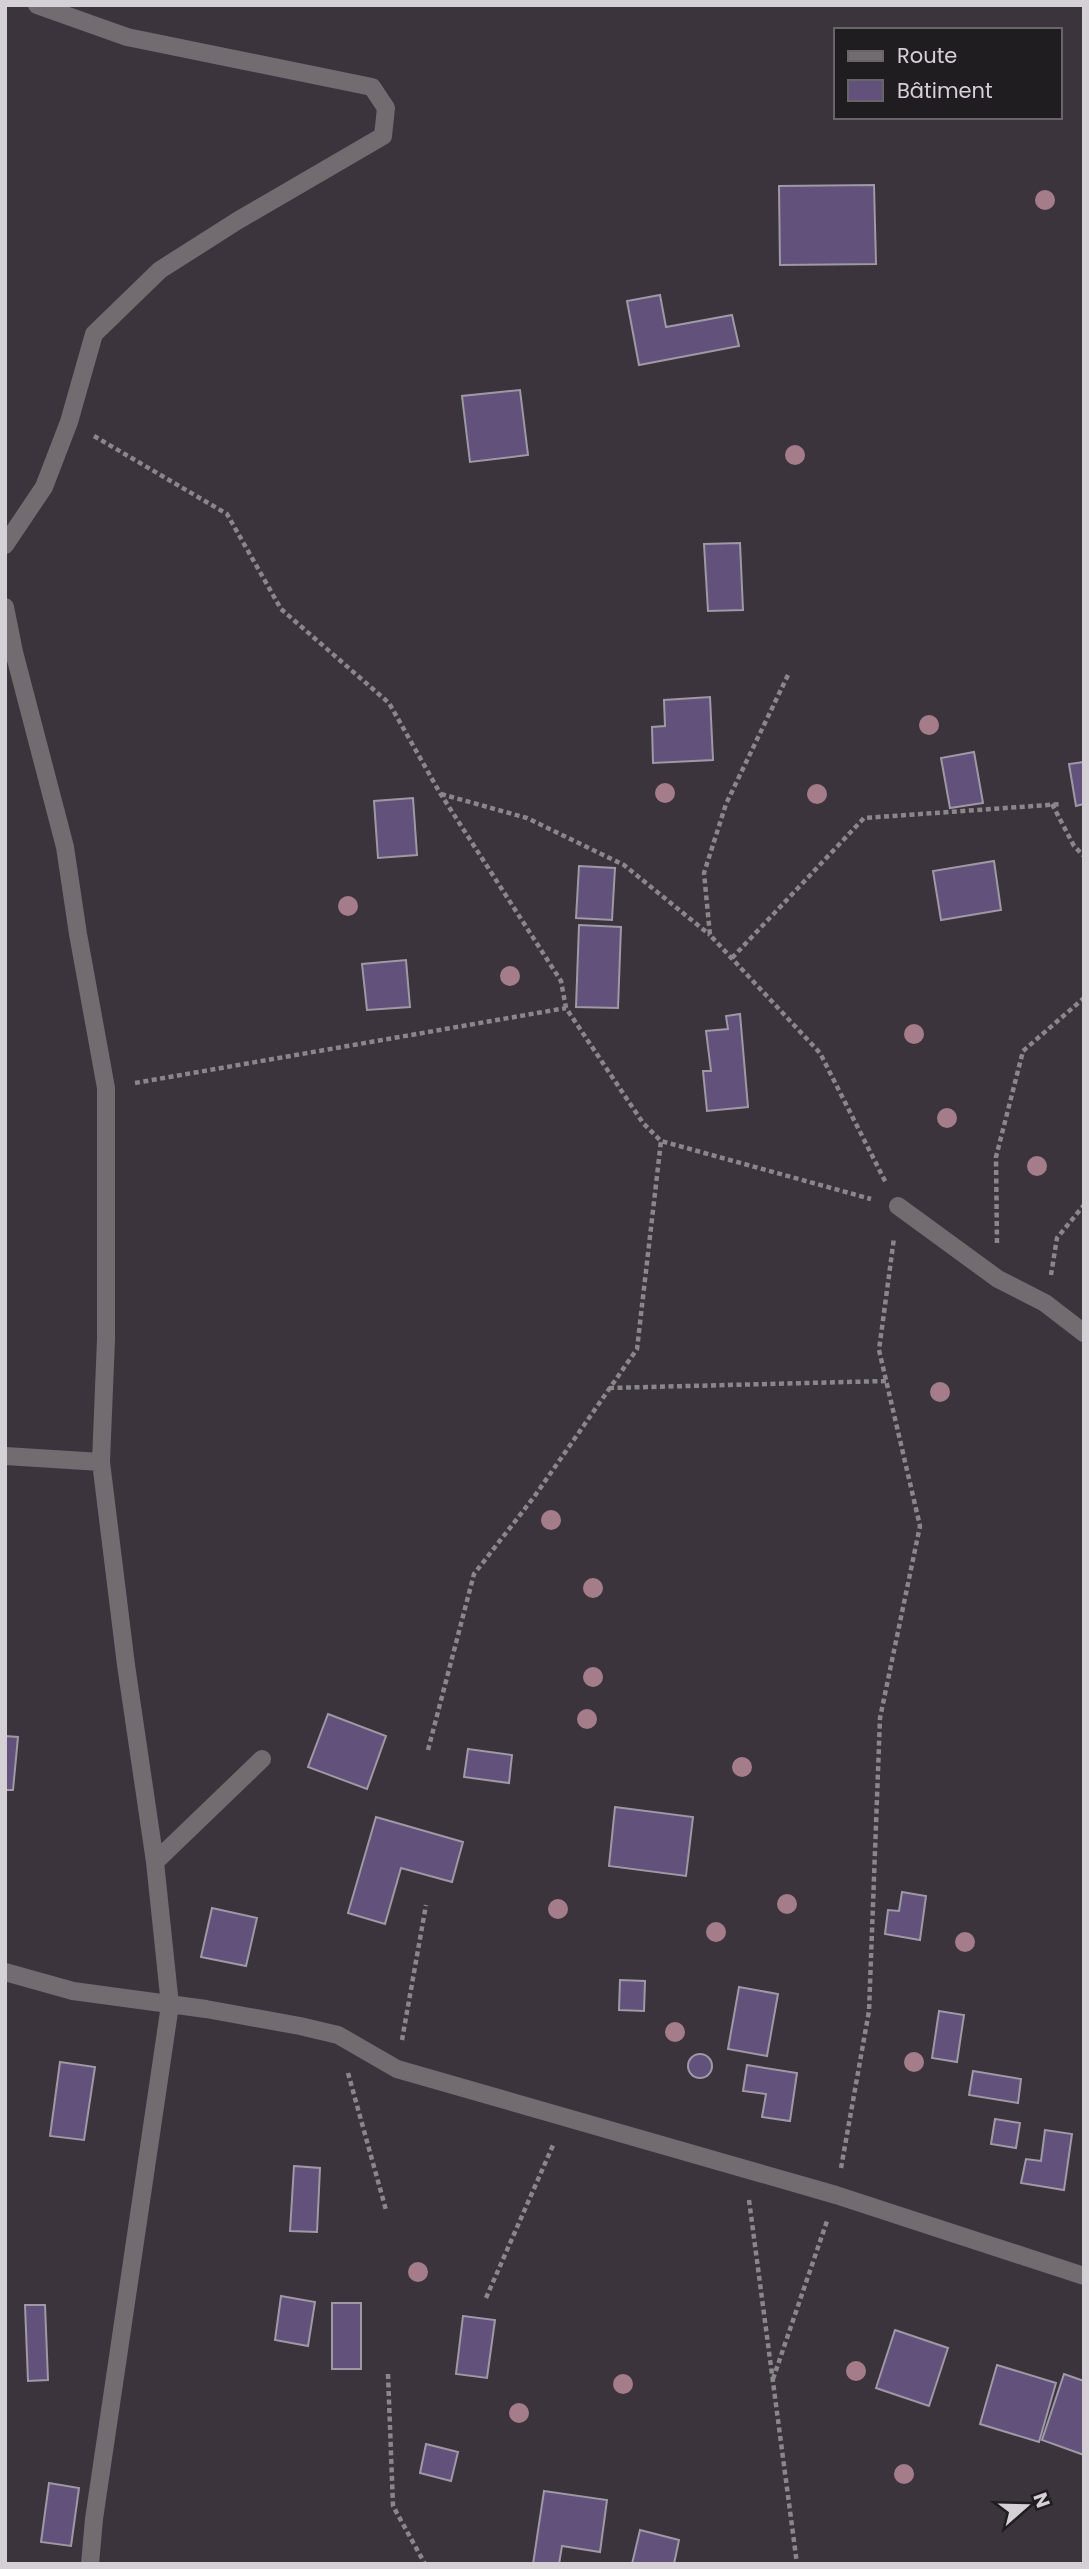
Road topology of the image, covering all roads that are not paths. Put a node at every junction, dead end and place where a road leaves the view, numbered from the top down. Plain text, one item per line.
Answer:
1 (37, 5) edge
2 (5, 545) edge
3 (5, 607) edge
4 (898, 1206) road end
5 (1084, 1333) edge
6 (5, 1455) edge
7 (101, 1462) junction
8 (261, 1759) dead end
9 (155, 1862) junction
10 (5, 1972) edge
11 (170, 2005) junction
12 (1084, 2276) edge
13 (90, 2564) edge

1 - 2 street
3 - 7 street
4 - 5 street
6 - 7 street
7 - 9 street
8 - 9 street
9 - 11 street
10 - 11 street
11 - 12 street
11 - 13 street

